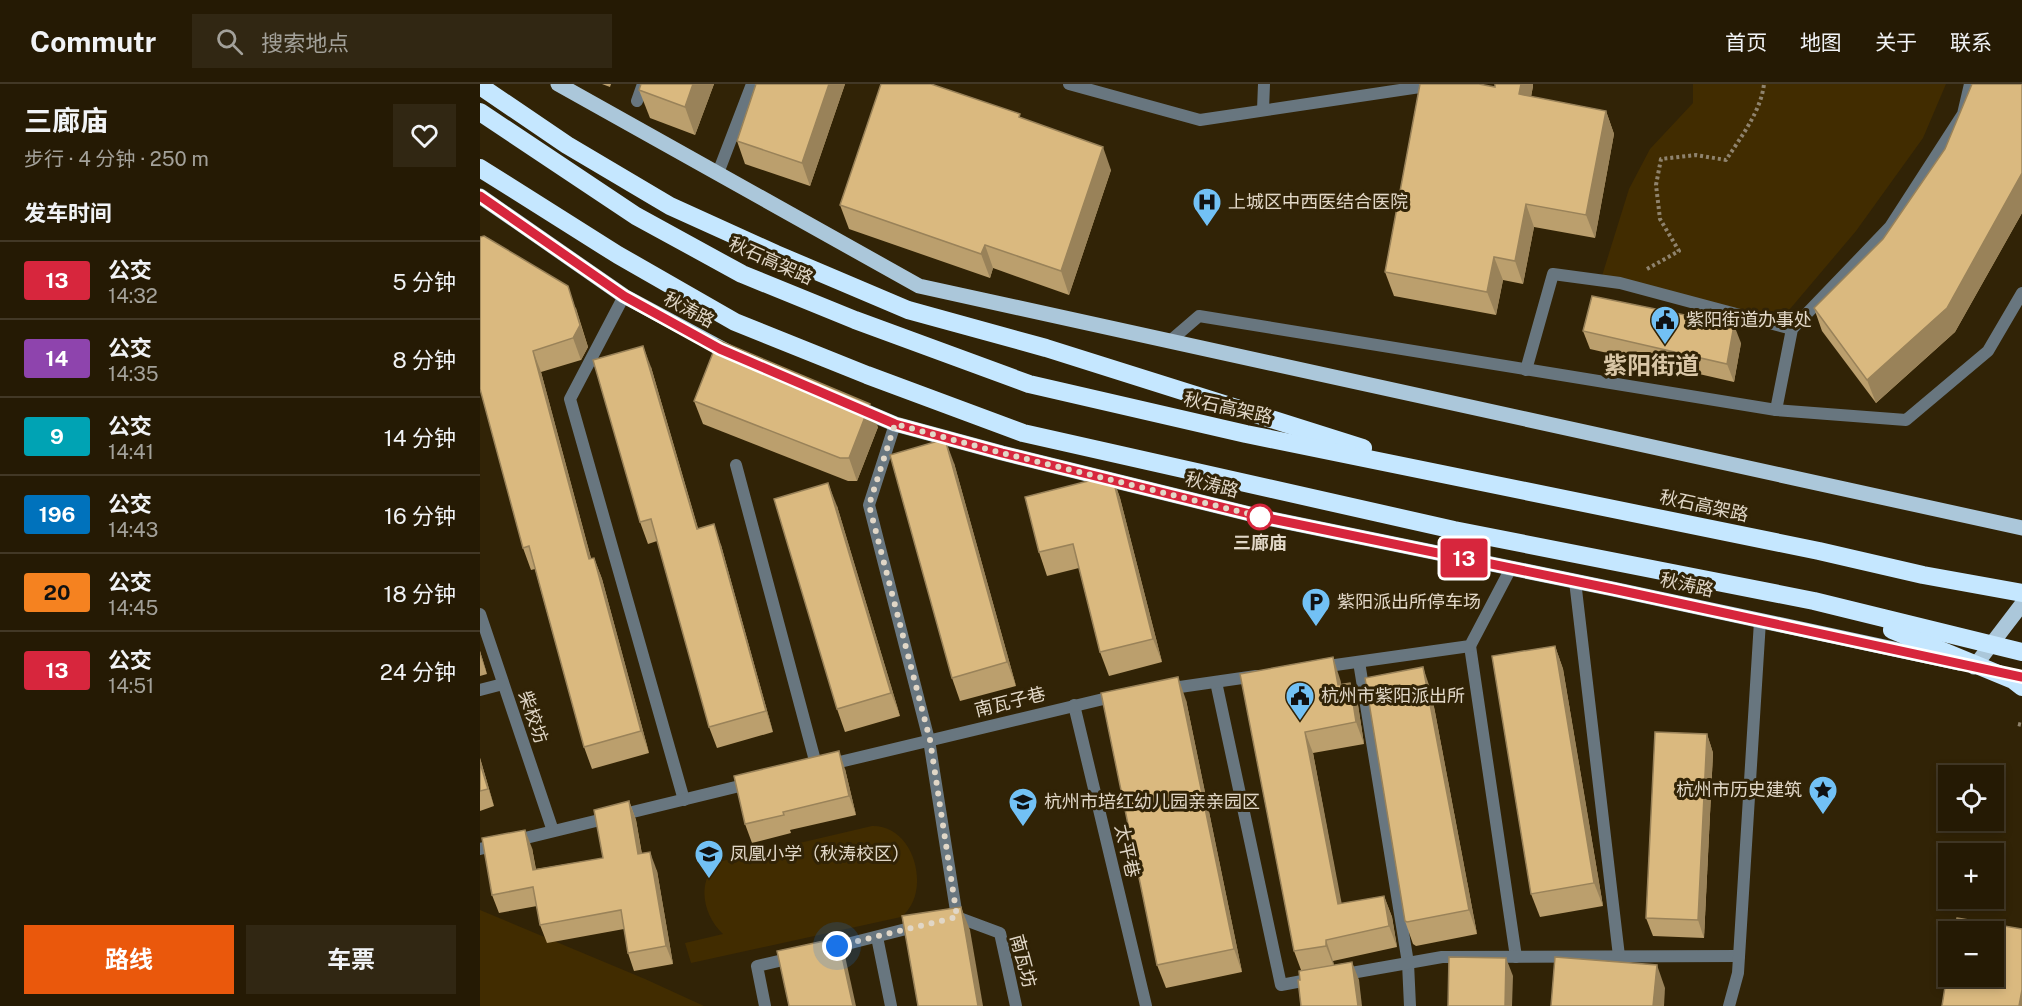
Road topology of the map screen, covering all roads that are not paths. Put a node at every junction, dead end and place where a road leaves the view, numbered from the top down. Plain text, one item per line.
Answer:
1 (558, 84) edge
2 (643, 84) edge
3 (752, 84) edge
4 (1069, 84) edge
5 (1264, 84) edge
6 (1440, 84) edge
7 (1970, 84) edge
8 (1421, 85) edge
9 (480, 86) edge
10 (1098, 88) edge
11 (637, 101) edge
12 (1263, 110) junction
13 (480, 112) edge
14 (480, 168) edge
15 (718, 174) junction
16 (480, 195) edge
17 (2022, 293) edge
18 (624, 296) junction
19 (1792, 329) junction
20 (1170, 341) junction
21 (750, 362) edge
22 (1526, 369) junction
23 (842, 402) edge
24 (1776, 411) junction
25 (895, 424) junction
26 (736, 465) dead end
27 (1456, 477) junction
28 (2022, 528) edge
29 (1511, 568) junction
30 (1575, 581) junction
31 (2022, 593) edge
32 (1815, 601) junction
33 (2022, 603) edge
34 (480, 615) edge
35 (1760, 621) junction
36 (1470, 646) junction
37 (2022, 652) edge
38 (1359, 662) junction
39 (1974, 667) junction
40 (1304, 670) edge
41 (1271, 674) edge
42 (2022, 677) edge
43 (1216, 682) junction
44 (503, 684) junction
45 (2022, 687) edge
46 (480, 690) edge
47 (1151, 691) edge
48 (1129, 694) edge
49 (1074, 705) junction
50 (930, 740) junction
51 (762, 781) edge
52 (684, 800) junction
53 (553, 831) junction
54 (480, 849) edge
55 (957, 917) junction
56 (877, 937) junction
57 (1619, 956) junction
58 (1739, 956) junction
59 (1516, 957) junction
60 (1408, 963) junction
61 (765, 1006) edge
62 (891, 1006) edge
63 (1016, 1006) edge
64 (1146, 1006) edge
65 (1410, 1006) edge
66 (1730, 1006) edge

1 - 15 main road
2 - 11 street
3 - 15 street
4 - 10 street
5 - 12 street
6 - 8 street
7 - 19 street
8 - 12 street
9 - 27 highway
10 - 12 street
13 - 27 highway, 秋石高架路
14 - 32 highway
15 - 20 main road
16 - 18 main road, 秋涛路
17 - 24 street
18 - 21 main road, 秋涛路
18 - 52 street
19 - 22 street
19 - 24 street
20 - 22 street
20 - 28 main road
22 - 24 street
23 - 25 main road, 秋涛路
25 - 29 main road, 秋涛路
25 - 50 street
26 - 50 street, 南瓦子巷
27 - 31 highway, 秋石高架路
29 - 30 main road, 秋涛路
29 - 36 street
30 - 35 main road, 秋涛路
30 - 57 street
32 - 37 highway
32 - 45 highway
33 - 39 main road
34 - 44 street, 柴校坊
35 - 39 main road, 秋涛路
35 - 58 street
36 - 38 street
36 - 59 street
38 - 40 street
38 - 60 street
39 - 42 main road, 秋涛路
41 - 43 street
43 - 47 street
43 - 60 street
44 - 46 street
44 - 53 street, 柴校坊
48 - 49 street, 南瓦子巷
49 - 50 street, 南瓦子巷
49 - 64 street, 太平巷
50 - 55 street
51 - 52 street
52 - 53 street
53 - 54 street
55 - 56 street
55 - 63 street, 南瓦坊
56 - 61 street
56 - 62 street
57 - 58 street
57 - 59 street
58 - 66 street
59 - 60 street
60 - 65 street

